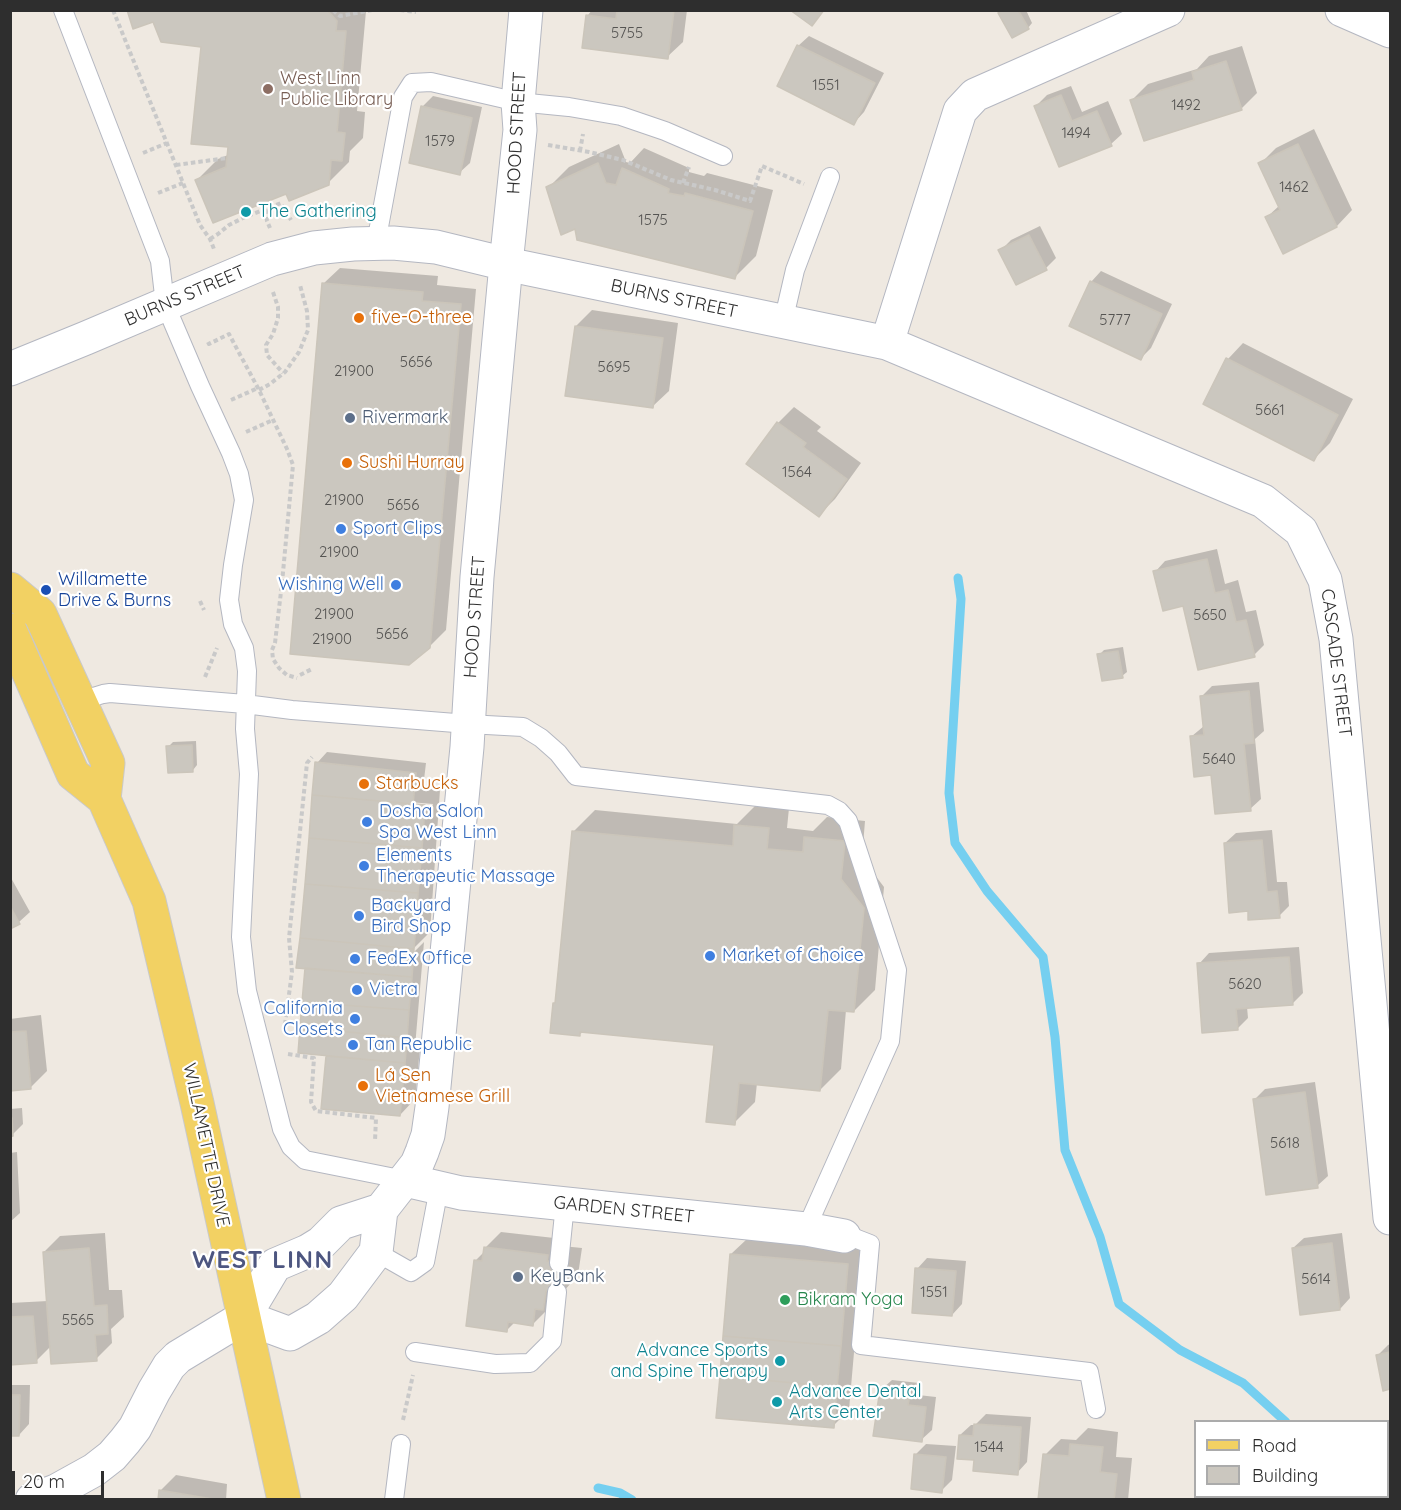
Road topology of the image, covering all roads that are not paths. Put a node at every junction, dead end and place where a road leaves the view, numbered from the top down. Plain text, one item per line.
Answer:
1 (63, 10) edge
2 (526, 10) edge
3 (1168, 10) edge
4 (1341, 10) edge
5 (1390, 31) edge
6 (518, 102) junction
7 (723, 156) dead end
8 (830, 177) dead end
9 (376, 243) junction
10 (507, 264) junction
11 (165, 304) junction
12 (783, 322) junction
13 (887, 343) junction
14 (10, 369) edge
15 (10, 589) edge
16 (13, 644) edge
17 (80, 701) junction
18 (245, 705) junction
19 (468, 724) junction
20 (104, 799) junction
21 (405, 1180) junction
22 (439, 1188) junction
23 (565, 1204) junction
24 (381, 1210) junction
25 (1390, 1218) edge
26 (806, 1229) junction
27 (844, 1236) joint
28 (376, 1252) junction
29 (559, 1263) dead end
30 (557, 1292) dead end
31 (244, 1317) junction
32 (416, 1352) dead end
33 (1096, 1409) dead end
34 (401, 1444) road end
35 (32, 1500) edge
36 (285, 1500) edge
37 (394, 1500) edge

1 - 11 lane
2 - 6 street, HOOD STREET
3 - 13 street
4 - 5 street
6 - 7 lane
6 - 9 lane
6 - 10 street, HOOD STREET
8 - 12 lane
9 - 10 street, BURNS STREET
9 - 11 street, BURNS STREET
10 - 12 street, BURNS STREET
10 - 19 street, HOOD STREET
11 - 14 street, BURNS STREET
11 - 18 lane
12 - 13 street, BURNS STREET
13 - 25 street, CASCADE STREET
15 - 17 main road
16 - 20 main road, WILLAMETTE DRIVE
17 - 18 lane
17 - 20 main road
18 - 19 lane
18 - 21 lane
19 - 21 street, HOOD STREET
19 - 26 lane
20 - 31 main road, WILLAMETTE DRIVE
21 - 22 street, GARDEN STREET
21 - 24 street, HOOD STREET
22 - 23 street, GARDEN STREET
22 - 28 lane
23 - 26 street, GARDEN STREET
23 - 29 lane
24 - 28 street
24 - 31 street
26 - 27 street, GARDEN STREET
27 - 33 lane
28 - 31 street
30 - 32 lane
31 - 35 street
31 - 36 main road, WILLAMETTE DRIVE
34 - 37 lane

